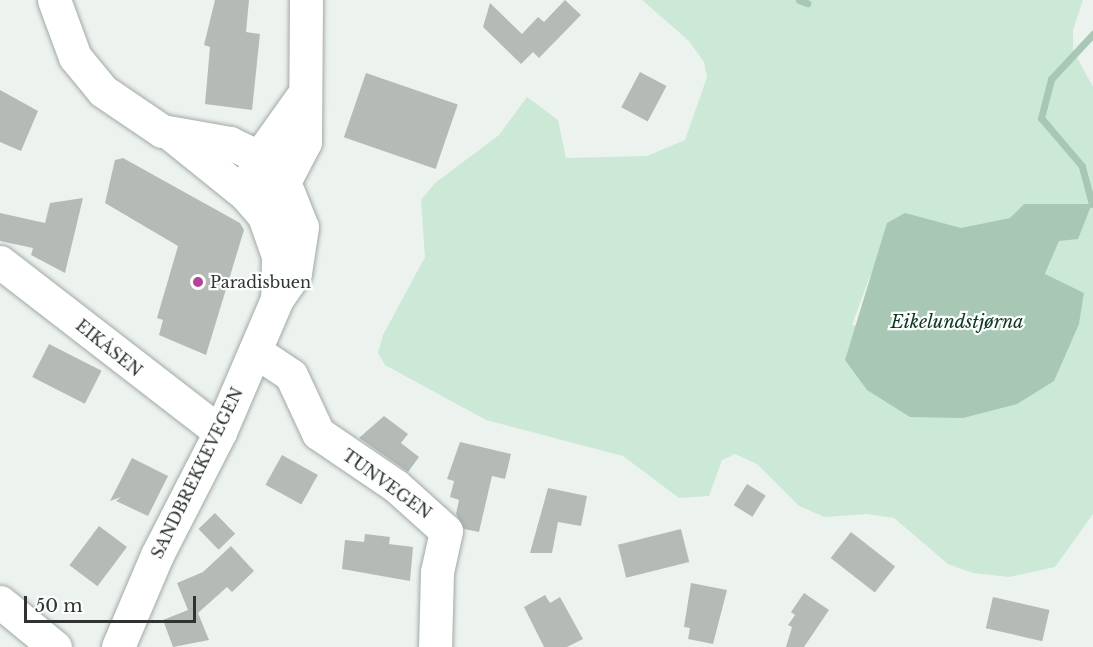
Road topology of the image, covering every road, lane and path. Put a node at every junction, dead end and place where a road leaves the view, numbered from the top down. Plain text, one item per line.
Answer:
1 (54, 0) edge
2 (306, 0) edge
3 (304, 94) junction
4 (172, 135) junction
5 (259, 157) junction
6 (284, 182) junction
7 (246, 195) junction
8 (0, 262) edge
9 (277, 299) junction
10 (255, 351) junction
11 (220, 432) junction
12 (0, 602) edge
13 (55, 647) edge
14 (118, 647) edge
15 (435, 647) edge

1 - 4 street
2 - 3 street
3 - 5 street
3 - 6 street
4 - 5 street
4 - 7 street
5 - 6 street
5 - 7 street
6 - 7 street
6 - 9 street
7 - 9 street
8 - 11 street, EIKÅSEN
9 - 10 street, SANDBREKKEVEGEN
10 - 11 street, SANDBREKKEVEGEN
10 - 15 street, TUNVEGEN
11 - 14 street, SANDBREKKEVEGEN
12 - 13 street

